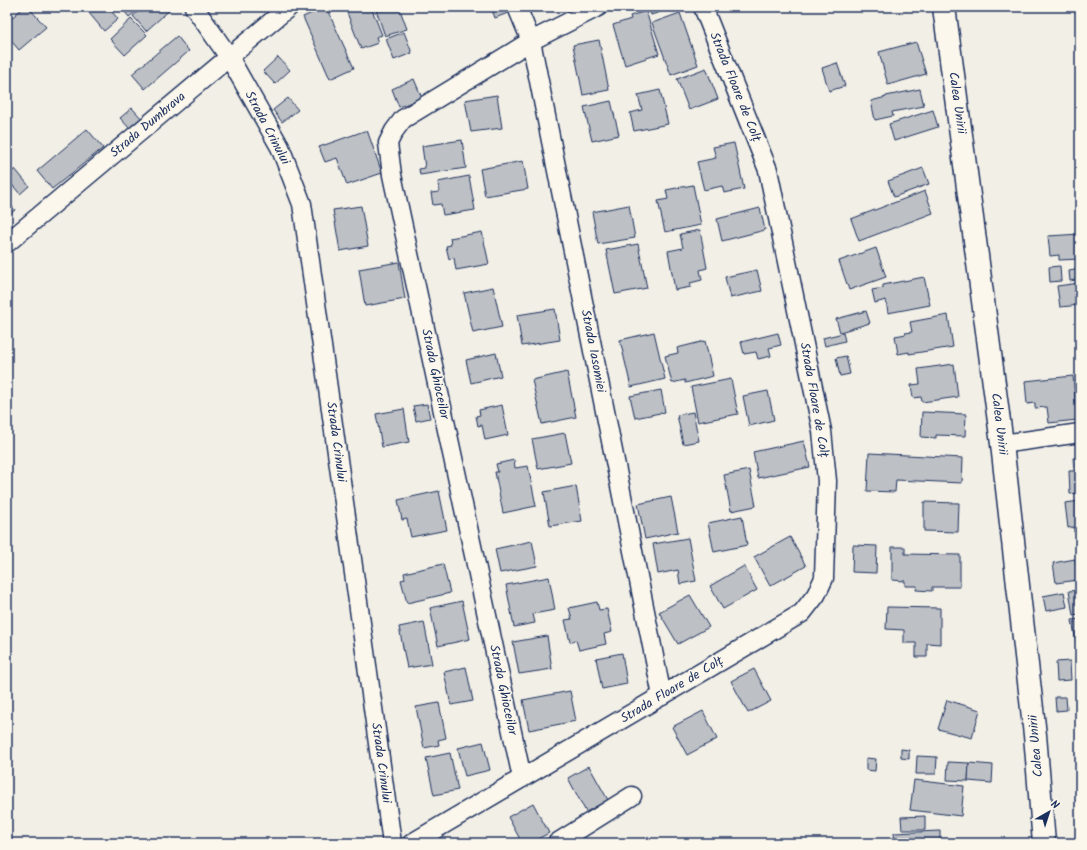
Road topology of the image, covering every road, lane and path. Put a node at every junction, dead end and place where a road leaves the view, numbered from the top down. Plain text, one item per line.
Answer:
1 (194, 7) edge
2 (289, 7) edge
3 (517, 7) edge
4 (598, 7) edge
5 (703, 7) edge
6 (944, 7) edge
7 (531, 41) junction
8 (229, 57) junction
9 (7, 243) edge
10 (1080, 433) edge
11 (1002, 444) junction
12 (662, 696) junction
13 (522, 778) junction
14 (632, 796) dead end
15 (392, 843) edge
16 (412, 843) edge
17 (557, 843) edge
18 (1044, 843) edge

1 - 8 street, Strada Crinului
2 - 8 street, Strada Dumbrava
3 - 7 street, Strada Iasomiei
4 - 7 street
5 - 12 street, Strada Floare de Colț
6 - 11 main road, Calea Unirii
7 - 12 street, Strada Iasomiei
7 - 13 street, Strada Ghioceilor
8 - 9 street, Strada Dumbrava
8 - 15 street, Strada Crinului
10 - 11 street
11 - 18 main road, Calea Unirii
12 - 13 street, Strada Floare de Colț
13 - 16 street, Strada Floare de Colț
14 - 17 street

